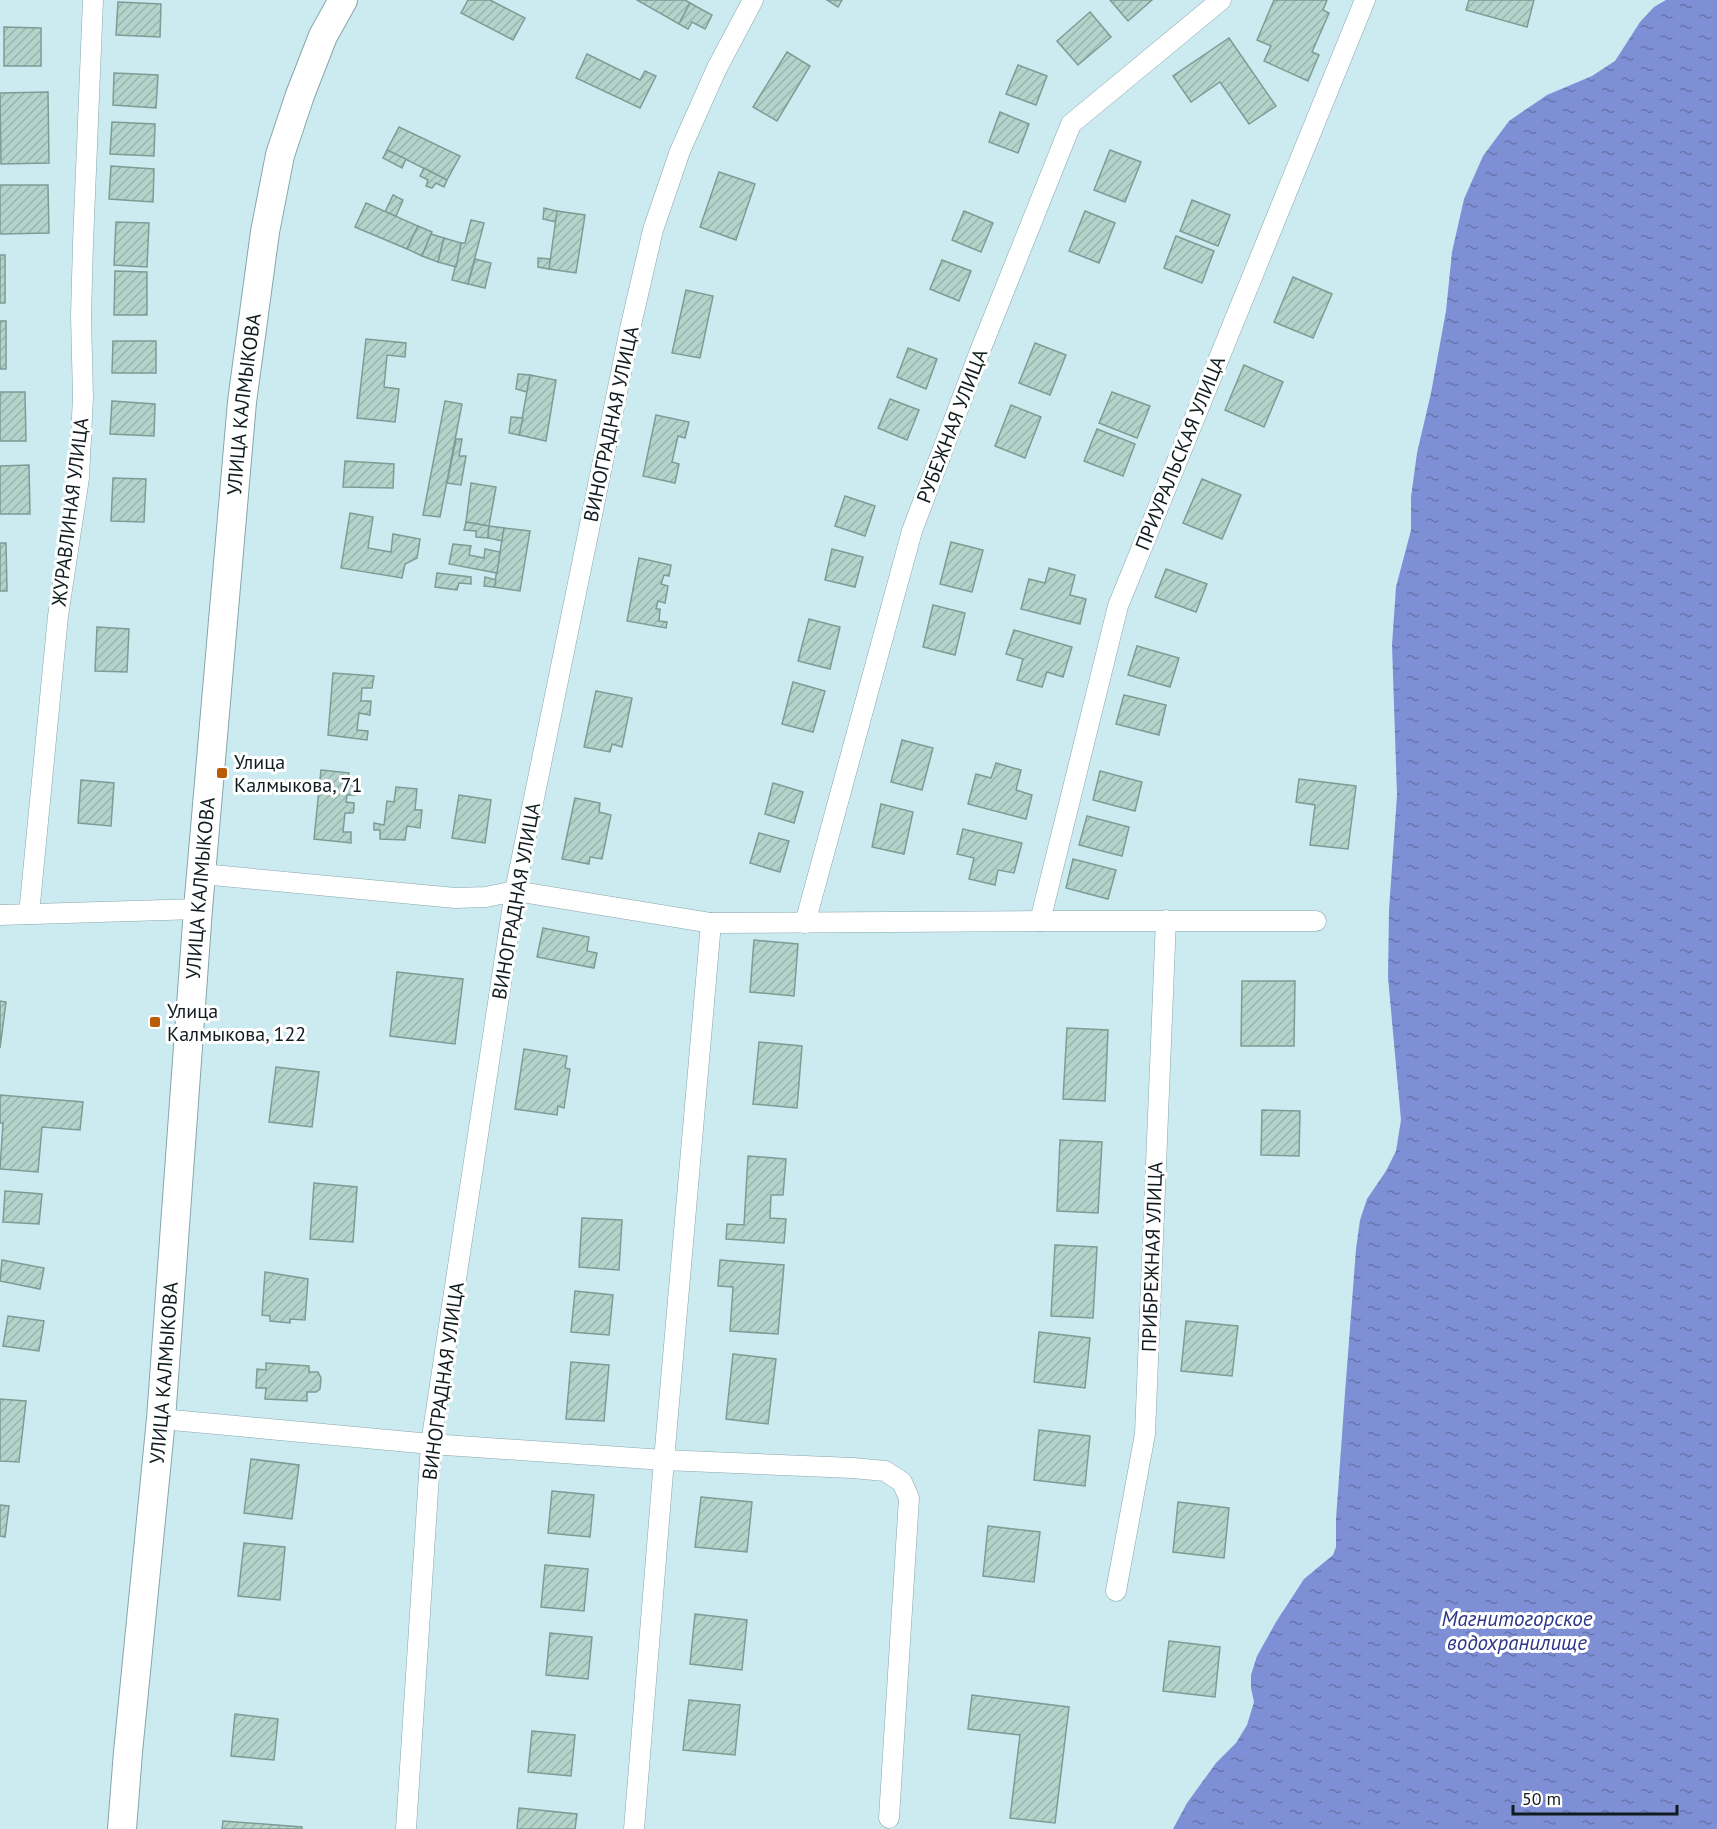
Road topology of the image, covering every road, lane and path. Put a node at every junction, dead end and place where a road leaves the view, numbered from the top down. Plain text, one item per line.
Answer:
1 (93, 0) edge
2 (343, 0) edge
3 (753, 0) edge
4 (1221, 0) edge
5 (1365, 0) edge
6 (202, 874) junction
7 (515, 891) junction
8 (198, 909) junction
9 (29, 914) junction
10 (0, 915) edge
11 (1166, 920) junction
12 (1040, 921) junction
13 (1317, 921) dead end
14 (711, 923) junction
15 (805, 923) junction
16 (161, 1419) junction
17 (432, 1444) junction
18 (664, 1460) junction
19 (1116, 1591) dead end
20 (889, 1818) dead end
21 (122, 1829) edge
22 (406, 1829) edge
23 (634, 1829) edge

1 - 9 street, ЖУРАВЛИНАЯ УЛИЦА
2 - 6 main road, УЛИЦА КАЛМЫКОВА
3 - 7 street, ВИНОГРАДНАЯ УЛИЦА
4 - 15 street, РУБЕЖНАЯ УЛИЦА
5 - 12 street, ПРИУРАЛЬСКАЯ УЛИЦА
6 - 7 street
6 - 8 main road, УЛИЦА КАЛМЫКОВА
7 - 14 street
7 - 17 street, ВИНОГРАДНАЯ УЛИЦА
8 - 9 street
8 - 16 main road, УЛИЦА КАЛМЫКОВА
9 - 10 street
11 - 12 street
11 - 13 street
11 - 19 street, ПРИБРЕЖНАЯ УЛИЦА
12 - 15 street
14 - 15 street
14 - 18 street
16 - 17 street
16 - 21 main road, УЛИЦА КАЛМЫКОВА
17 - 18 street
17 - 22 street, ВИНОГРАДНАЯ УЛИЦА
18 - 20 street
18 - 23 street

